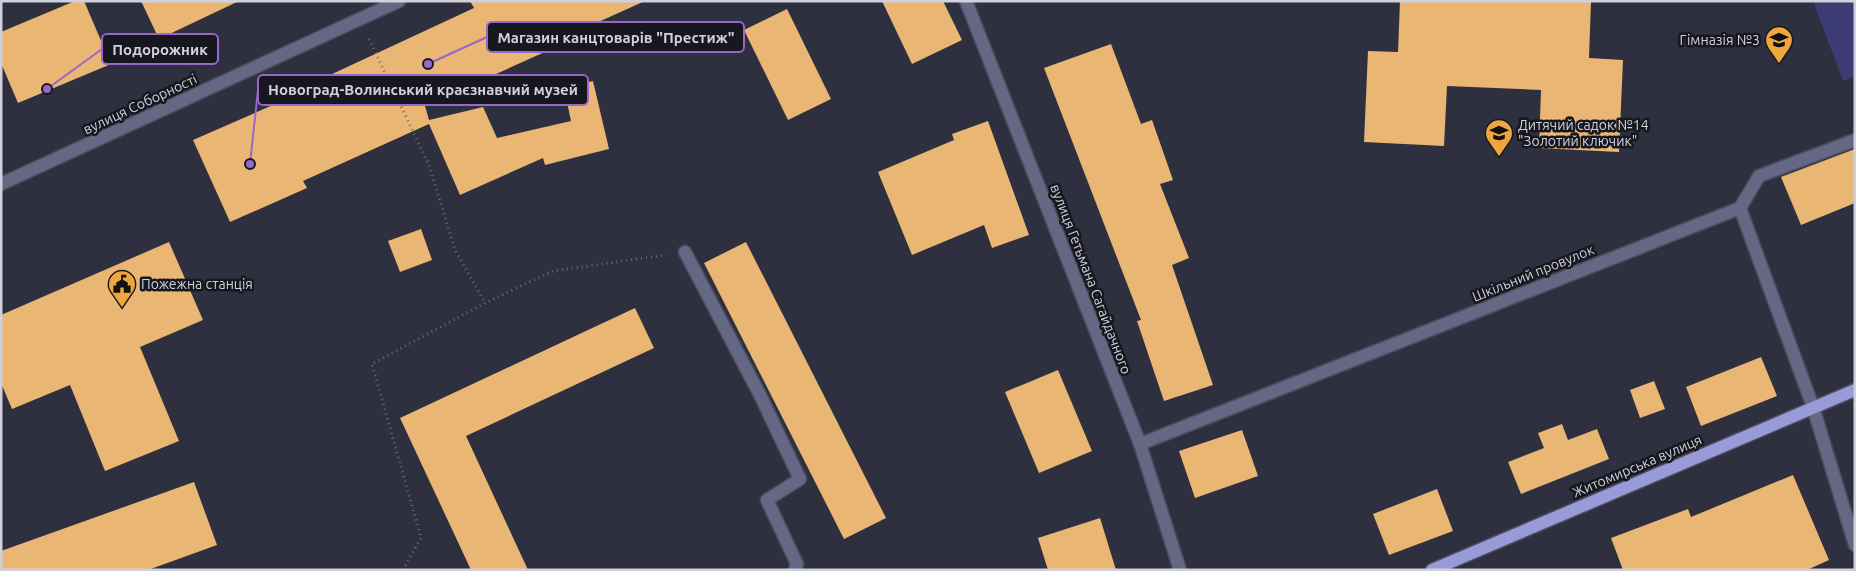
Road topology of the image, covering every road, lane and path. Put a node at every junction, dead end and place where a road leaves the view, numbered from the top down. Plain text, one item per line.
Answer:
1 (400, 1) edge
2 (966, 1) edge
3 (360, 20) junction
4 (1855, 140) edge
5 (1, 184) edge
6 (1740, 208) junction
7 (685, 252) joint
8 (485, 303) junction
9 (1855, 390) edge
10 (1813, 407) junction
11 (1140, 444) junction
12 (1855, 545) edge
13 (403, 570) edge
14 (795, 570) edge
15 (1180, 570) edge
16 (1432, 570) edge

1 - 3 street, вулиця Соборності
2 - 11 street, вулиця Гетьмана Сагайдачного
3 - 5 street, вулиця Соборності
3 - 8 path
4 - 6 street
6 - 10 street
6 - 11 street, Шкільний провулок
7 - 8 path
7 - 14 street
8 - 13 path
9 - 10 main road, Житомирська вулиця
10 - 12 street
10 - 16 main road, Житомирська вулиця
11 - 15 street, вулиця Гетьмана Сагайдачного

